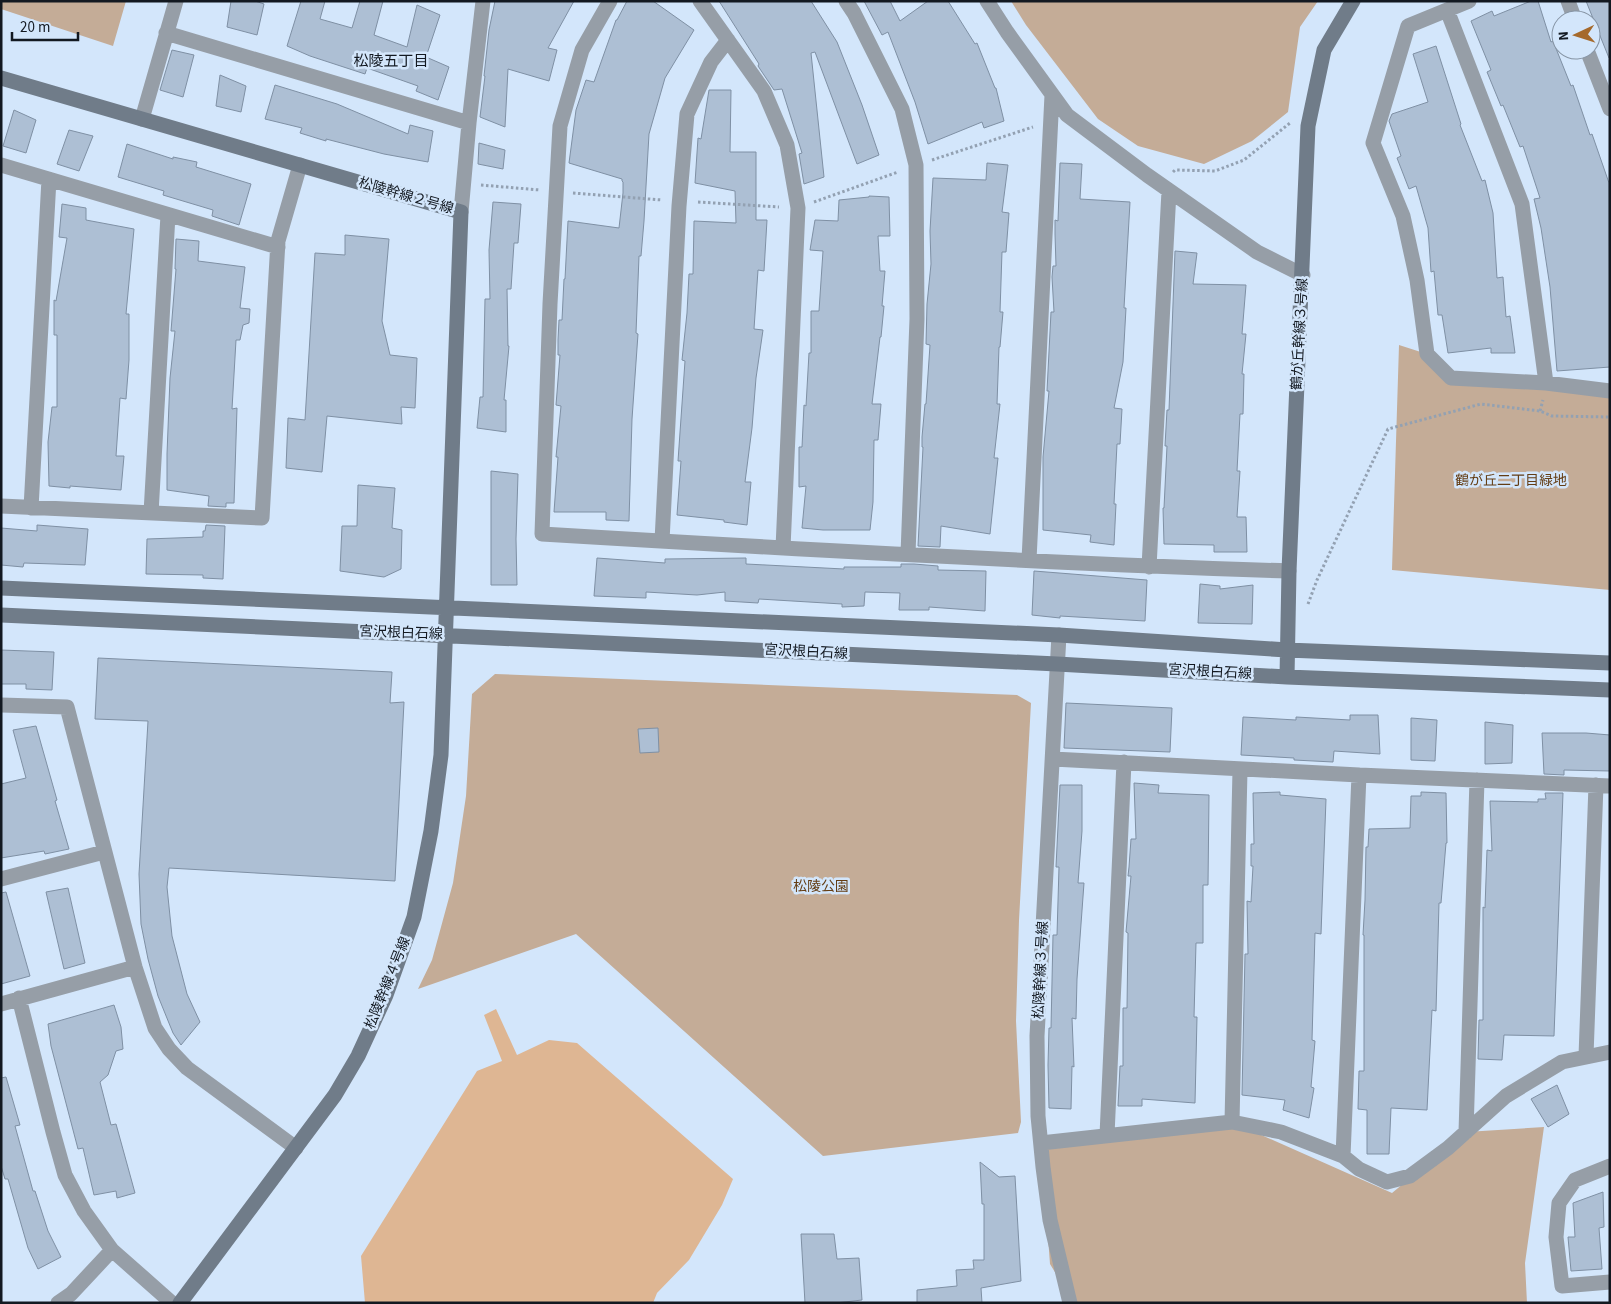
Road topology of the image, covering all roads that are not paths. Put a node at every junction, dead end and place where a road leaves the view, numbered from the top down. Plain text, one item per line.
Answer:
1 (176, 1) edge
2 (610, 1) edge
3 (700, 1) edge
4 (846, 1) edge
5 (988, 1) edge
6 (1353, 1) edge
7 (1469, 1) edge
8 (478, 2) edge
9 (1447, 10) junction
10 (166, 33) junction
11 (728, 40) junction
12 (1591, 60) edge
13 (1, 78) edge
14 (1052, 95) junction
15 (1610, 109) edge
16 (142, 119) junction
17 (469, 123) junction
18 (1, 165) edge
19 (300, 165) junction
20 (49, 179) junction
21 (1164, 187) junction
22 (461, 212) junction
23 (168, 215) junction
24 (278, 247) junction
25 (1303, 275) junction
26 (1546, 383) junction
27 (1610, 391) edge
28 (1, 506) edge
29 (31, 508) junction
30 (152, 513) junction
31 (662, 541) junction
32 (783, 548) junction
33 (908, 554) junction
34 (1029, 560) junction
35 (1149, 567) junction
36 (1289, 571) junction
37 (1, 588) edge
38 (447, 607) junction
39 (1, 614) edge
40 (446, 635) junction
41 (1059, 635) junction
42 (1287, 650) junction
43 (1610, 663) edge
44 (1057, 664) junction
45 (1287, 676) junction
46 (1610, 690) edge
47 (1, 705) edge
48 (1053, 758) junction
49 (1124, 762) junction
50 (1240, 770) junction
51 (1359, 775) junction
52 (1477, 780) junction
53 (1603, 786) edge
54 (104, 852) junction
55 (1, 879) edge
56 (135, 967) junction
57 (19, 998) junction
58 (1, 1004) edge
59 (1610, 1052) edge
60 (1586, 1056) junction
61 (1232, 1122) junction
62 (1466, 1132) junction
63 (1107, 1135) junction
64 (1041, 1143) junction
65 (296, 1148) junction
66 (1343, 1156) junction
67 (1610, 1166) edge
68 (112, 1250) junction
69 (1610, 1282) edge
70 (58, 1303) edge
71 (172, 1303) edge
72 (180, 1303) edge
73 (1070, 1303) edge

1 - 10 street
2 - 31 street
3 - 11 street
4 - 33 street
5 - 14 street
6 - 25 street, 鶴が丘幹線３号線
7 - 9 street
8 - 17 street
9 - 26 street
9 - 26 street
10 - 16 street
10 - 17 street
11 - 31 street
11 - 32 street
12 - 15 street
13 - 16 street, 松陵幹線２号線
14 - 21 street
14 - 34 street
16 - 19 street, 松陵幹線２号線
17 - 22 street
18 - 20 street
19 - 22 street, 松陵幹線２号線
19 - 24 street
20 - 23 street
20 - 29 street
21 - 25 street
21 - 35 street
22 - 38 street, 松陵幹線２号線
23 - 24 street
23 - 30 street
24 - 30 street
25 - 36 street, 鶴が丘幹線３号線
26 - 27 street
28 - 29 street
29 - 30 street
31 - 32 street
32 - 33 street
33 - 34 street
34 - 35 street
35 - 36 street
36 - 42 street, 鶴が丘幹線３号線
37 - 38 street
38 - 40 street, 松陵幹線４号線
38 - 41 street
39 - 40 street, 宮沢根白石線
40 - 44 street, 宮沢根白石線
40 - 65 street, 松陵幹線４号線
41 - 42 street
41 - 44 street, 松陵幹線３号線
42 - 43 street
42 - 45 street, 鶴が丘幹線３号線
44 - 45 street, 宮沢根白石線
44 - 48 street, 松陵幹線３号線
45 - 46 street, 宮沢根白石線
47 - 54 street
48 - 49 street
48 - 64 street, 松陵幹線３号線
49 - 50 street
49 - 63 street
50 - 51 street
50 - 61 street
51 - 52 street
51 - 66 street
52 - 53 street
52 - 62 street
53 - 60 street
54 - 55 street
54 - 56 street
56 - 57 street
56 - 65 street
57 - 58 street
57 - 68 street
59 - 60 street
60 - 62 street
61 - 63 street
61 - 66 street
62 - 66 street
63 - 64 street
64 - 73 street, 松陵幹線３号線
65 - 72 street, 松陵幹線４号線
67 - 69 street
68 - 70 street
68 - 71 street

